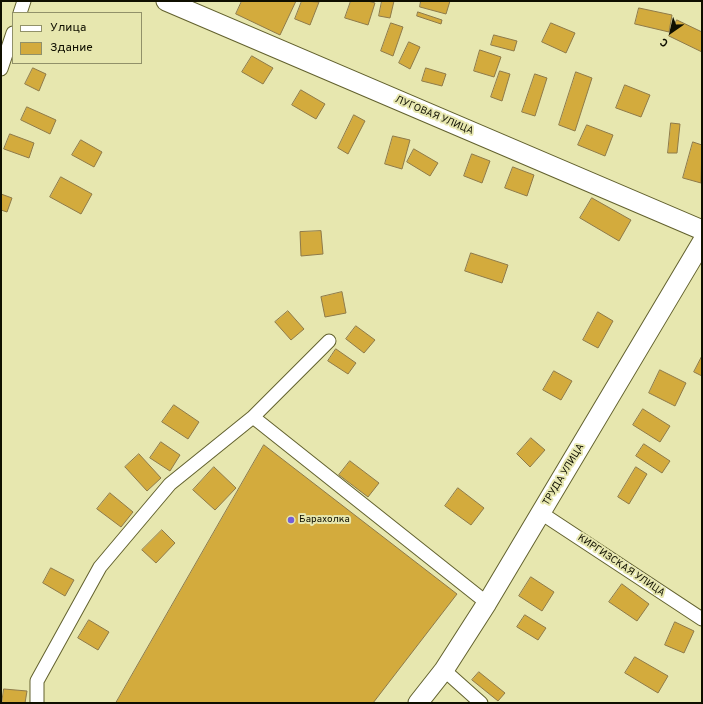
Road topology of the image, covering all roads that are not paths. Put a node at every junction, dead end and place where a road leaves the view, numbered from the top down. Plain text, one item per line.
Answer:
1 (24, 1) edge
2 (166, 1) edge
3 (20, 12) edge
4 (12, 36) edge
5 (1, 69) edge
6 (702, 230) edge
7 (702, 242) edge
8 (329, 341) dead end
9 (252, 417) junction
10 (541, 513) junction
11 (487, 603) junction
12 (702, 619) edge
13 (444, 670) junction
14 (37, 703) edge
15 (418, 703) edge
16 (481, 703) edge

1 - 3 street
2 - 6 street, ЛУГОВАЯ УЛИЦА
4 - 5 street
7 - 10 street, ТРУДА УЛИЦА
8 - 9 street
9 - 11 street
9 - 14 street
10 - 11 street, ТРУДА УЛИЦА
10 - 12 street, КИРГИЗСКАЯ УЛИЦА
11 - 13 street, ТРУДА УЛИЦА
13 - 15 street, ТРУДА УЛИЦА
13 - 16 street

